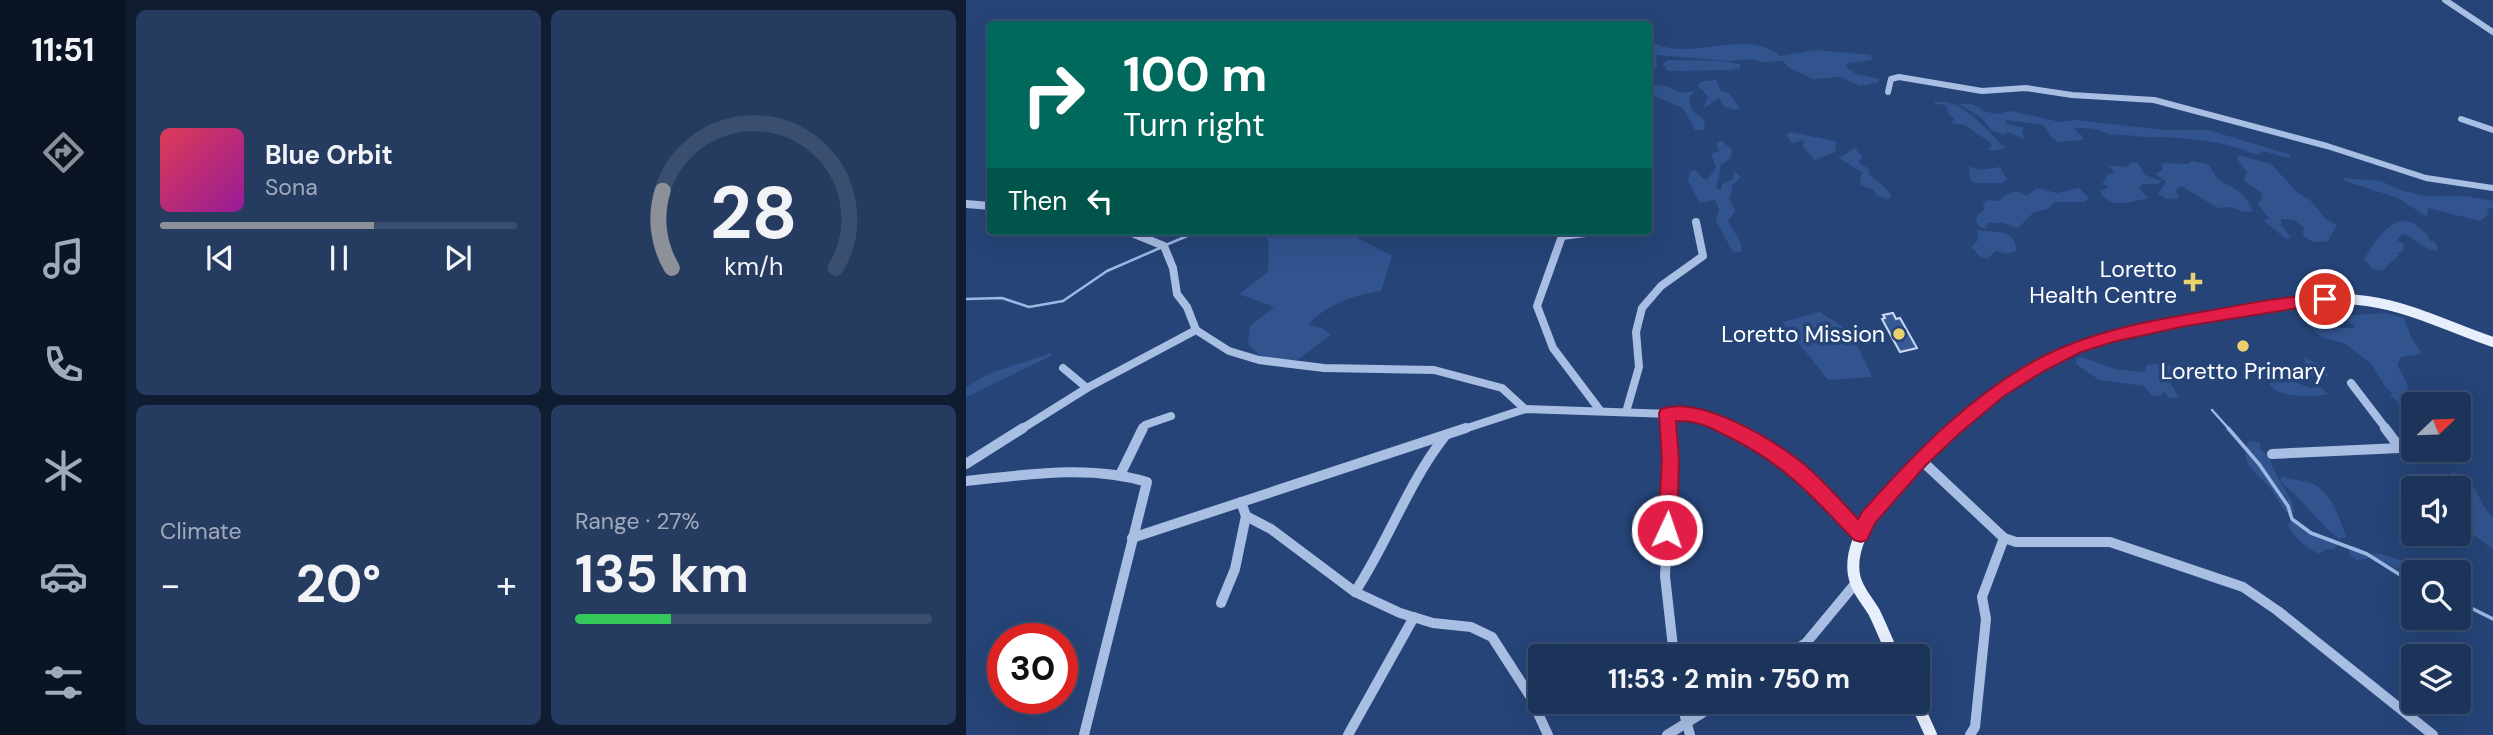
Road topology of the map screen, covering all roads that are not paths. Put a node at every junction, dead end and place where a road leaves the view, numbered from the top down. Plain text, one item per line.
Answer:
1 (2445, 0) edge
2 (2493, 32) edge
3 (1888, 92) dead end
4 (2461, 119) dead end
5 (2493, 130) edge
6 (2493, 188) edge
7 (966, 204) edge
8 (987, 206) edge
9 (1696, 222) dead end
10 (1137, 235) edge
11 (1570, 235) edge
12 (1196, 330) junction
13 (2493, 342) edge
14 (1063, 368) dead end
15 (2351, 383) dead end
16 (1087, 388) junction
17 (1525, 409) junction
18 (1599, 410) junction
19 (1626, 412) junction
20 (1667, 413) junction
21 (1171, 416) dead end
22 (1445, 436) junction
23 (2272, 454) dead end
24 (1920, 459) junction
25 (966, 464) edge
26 (1120, 475) junction
27 (966, 481) edge
28 (1241, 502) junction
29 (1246, 516) junction
30 (1861, 534) junction
31 (1132, 538) junction
32 (2004, 538) junction
33 (1855, 584) junction
34 (1355, 592) junction
35 (1221, 603) dead end
36 (1414, 617) junction
37 (1673, 644) edge
38 (1804, 644) edge
39 (1888, 644) edge
40 (1706, 714) edge
41 (1921, 714) edge
42 (1688, 730) edge
43 (1084, 735) edge
44 (1348, 735) edge
45 (1548, 735) edge
46 (1667, 735) edge
47 (1931, 735) edge
48 (1970, 735) edge
49 (2433, 735) edge

1 - 2 street
3 - 6 street
4 - 5 street
7 - 8 street
9 - 19 street
10 - 12 street
11 - 18 street
12 - 16 street
12 - 17 street
13 - 24 main road
14 - 16 street
15 - 23 street
16 - 25 street
17 - 18 street
17 - 22 street
18 - 19 street
19 - 20 street
20 - 30 street
20 - 37 street
21 - 26 street
22 - 28 street
22 - 34 street
24 - 30 main road
24 - 32 street
26 - 27 street
26 - 31 street
28 - 29 street
28 - 31 street
29 - 34 street
29 - 35 street
30 - 33 main road
31 - 43 street
32 - 48 street
32 - 49 street
33 - 38 street
33 - 39 main road
34 - 36 street
36 - 44 street
36 - 45 street
40 - 42 street
41 - 47 main road
42 - 46 street

